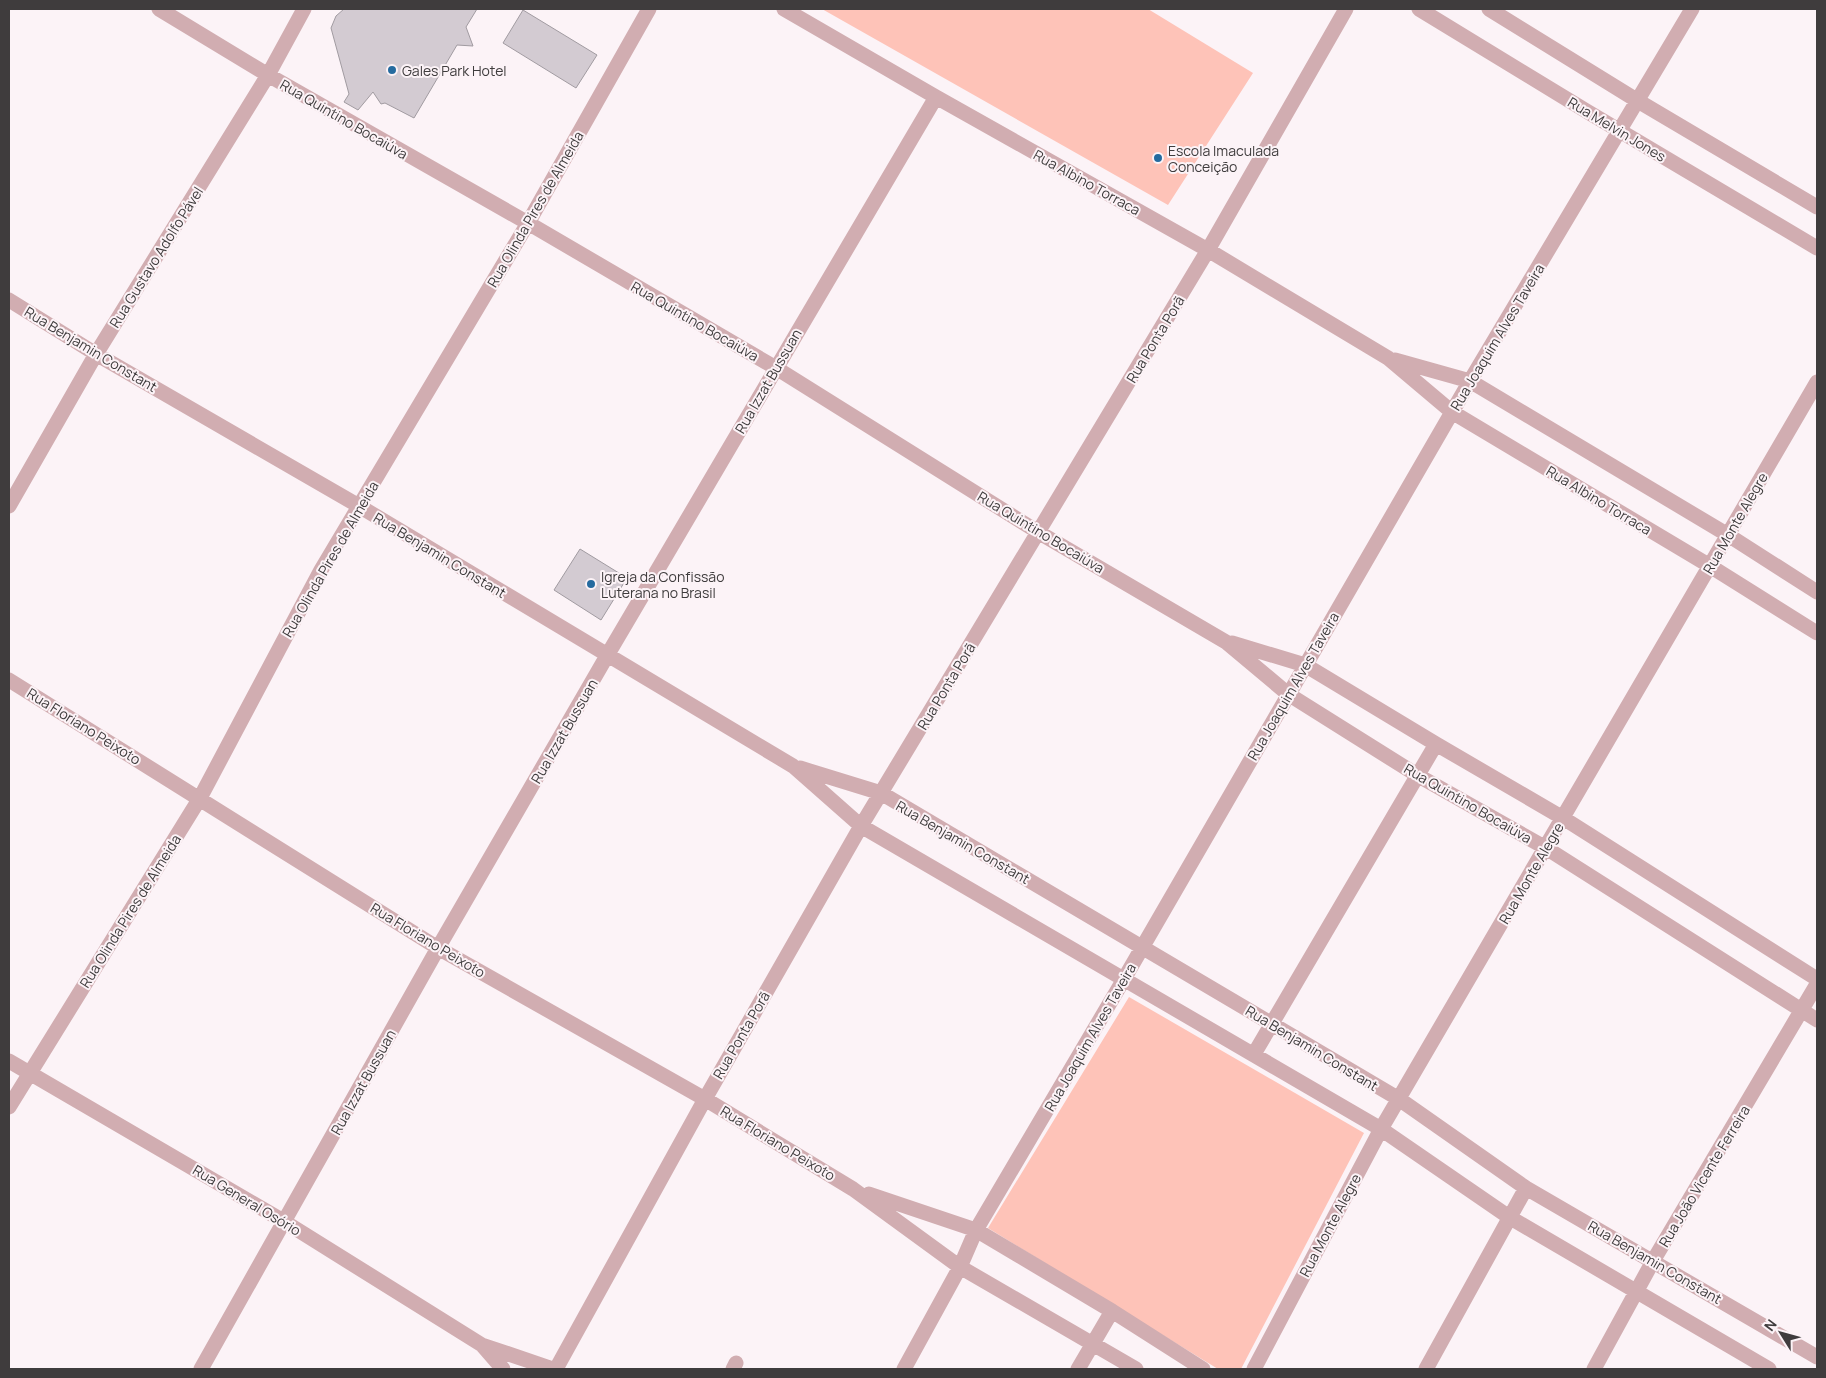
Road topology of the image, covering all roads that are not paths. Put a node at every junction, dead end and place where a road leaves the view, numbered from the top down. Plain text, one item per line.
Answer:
1 (159, 9) edge
2 (304, 9) edge
3 (649, 9) edge
4 (784, 9) edge
5 (1346, 9) edge
6 (1419, 9) edge
7 (1489, 9) edge
8 (1692, 9) edge
9 (268, 75) junction
10 (936, 97) junction
11 (1638, 101) junction
12 (1620, 131) junction
13 (1817, 207) edge
14 (528, 224) junction
15 (1817, 248) edge
16 (1208, 250) junction
17 (9, 300) edge
18 (96, 354) junction
19 (1388, 358) junction
20 (776, 368) junction
21 (1470, 382) junction
22 (1817, 382) edge
23 (1452, 412) junction
24 (9, 506) edge
25 (358, 506) junction
26 (1038, 532) junction
27 (1728, 535) junction
28 (1710, 566) junction
29 (1817, 592) edge
30 (1817, 633) edge
31 (1226, 642) junction
32 (608, 654) junction
33 (1305, 665) junction
34 (9, 680) edge
35 (1288, 694) junction
36 (1436, 744) junction
37 (793, 766) junction
38 (1418, 775) junction
39 (881, 793) junction
40 (200, 798) junction
41 (1563, 818) junction
42 (861, 826) junction
43 (1546, 848) junction
44 (1143, 947) junction
45 (438, 948) junction
46 (1817, 979) edge
47 (1124, 980) junction
48 (1817, 984) edge
49 (1802, 1010) junction
50 (1817, 1020) edge
51 (1272, 1024) junction
52 (1254, 1054) junction
53 (9, 1061) edge
54 (29, 1073) junction
55 (705, 1099) junction
56 (1399, 1099) junction
57 (9, 1107) edge
58 (1381, 1129) junction
59 (1526, 1188) junction
60 (853, 1189) junction
61 (1509, 1217) junction
62 (285, 1222) junction
63 (976, 1230) junction
64 (1653, 1261) junction
65 (960, 1267) junction
66 (1637, 1291) junction
67 (1112, 1312) junction
68 (1093, 1343) junction
69 (482, 1345) junction
70 (1817, 1357) edge
71 (201, 1369) edge
72 (503, 1369) edge
73 (554, 1369) edge
74 (904, 1369) edge
75 (1078, 1369) edge
76 (1136, 1369) edge
77 (1203, 1369) edge
78 (1254, 1369) edge
79 (1426, 1369) edge
80 (1594, 1369) edge
81 (1769, 1369) edge

1 - 9 street, Rua Quintino Bocaiúva
2 - 9 street, Rua Gustavo Adolfo Pável
3 - 14 street, Rua Olinda Pires de Almeida
4 - 10 street, Rua Albino Torraca
5 - 16 street, Rua Ponta Porã
6 - 12 street, Rua Melvin Jones
7 - 11 street
8 - 11 street, Rua Joaquim Alves Taveira
9 - 14 street, Rua Quintino Bocaiúva
9 - 18 street, Rua Gustavo Adolfo Pável
10 - 16 street, Rua Albino Torraca
10 - 20 street, Rua Izzat Bussuan
11 - 12 street, Rua Joaquim Alves Taveira
11 - 13 street
12 - 15 street, Rua Melvin Jones
12 - 21 street, Rua Joaquim Alves Taveira
14 - 20 street, Rua Quintino Bocaiúva
14 - 25 street, Rua Olinda Pires de Almeida
16 - 19 street, Rua Albino Torraca
16 - 26 street, Rua Ponta Porã
17 - 18 street, Rua Benjamin Constant
18 - 24 street, Rua Gustavo Adolfo Pável
18 - 25 street, Rua Benjamin Constant
19 - 21 street, Rua Albino Torraca
19 - 23 street, Rua Albino Torraca
20 - 26 street, Rua Quintino Bocaiúva
20 - 32 street, Rua Izzat Bussuan
21 - 23 street, Rua Joaquim Alves Taveira
21 - 27 street, Rua Albino Torraca
22 - 27 street, Rua Monte Alegre
23 - 28 street, Rua Albino Torraca
23 - 33 street, Rua Joaquim Alves Taveira
25 - 32 street, Rua Benjamin Constant
25 - 40 street, Rua Olinda Pires de Almeida
26 - 31 street, Rua Quintino Bocaiúva
26 - 39 street, Rua Ponta Porã
27 - 28 street, Rua Monte Alegre
27 - 29 street, Rua Albino Torraca
28 - 30 street, Rua Albino Torraca
28 - 41 street, Rua Monte Alegre
31 - 33 street, Rua Quintino Bocaiúva
31 - 35 street, Rua Quintino Bocaiúva
32 - 37 street, Rua Benjamin Constant
32 - 45 street, Rua Izzat Bussuan
33 - 35 street, Rua Joaquim Alves Taveira
33 - 36 street, Rua Quintino Bocaiúva
34 - 40 street, Rua Floriano Peixoto
35 - 38 street, Rua Quintino Bocaiúva
35 - 44 street, Rua Joaquim Alves Taveira
36 - 38 street
36 - 41 street, Rua Quintino Bocaiúva
37 - 39 street, Rua Benjamin Constant
37 - 42 street, Rua Benjamin Constant
38 - 43 street, Rua Quintino Bocaiúva
38 - 51 street
39 - 42 street, Rua Ponta Porã
39 - 44 street, Rua Benjamin Constant
40 - 45 street, Rua Floriano Peixoto
40 - 54 street, Rua Olinda Pires de Almeida
41 - 43 street, Rua Monte Alegre
41 - 46 street, Rua Quintino Bocaiúva
42 - 47 street, Rua Benjamin Constant
42 - 55 street, Rua Ponta Porã
43 - 49 street, Rua Quintino Bocaiúva
43 - 56 street, Rua Monte Alegre
44 - 47 street, Rua Joaquim Alves Taveira
44 - 51 street, Rua Benjamin Constant
45 - 55 street, Rua Floriano Peixoto
45 - 62 street, Rua Izzat Bussuan
47 - 52 street, Rua Benjamin Constant
47 - 63 street, Rua Joaquim Alves Taveira
48 - 49 street, Rua João Vicente Ferreira
49 - 50 street, Rua Quintino Bocaiúva
49 - 64 street, Rua João Vicente Ferreira
51 - 52 street
51 - 56 street, Rua Benjamin Constant
52 - 58 street, Rua Benjamin Constant
53 - 54 street, Rua General Osório
54 - 57 street, Rua Olinda Pires de Almeida
54 - 62 street, Rua General Osório
55 - 60 street, Rua Floriano Peixoto
55 - 73 street, Rua Ponta Porã
56 - 58 street, Rua Monte Alegre
56 - 59 street, Rua Benjamin Constant
58 - 61 street, Rua Benjamin Constant
58 - 78 street, Rua Monte Alegre
59 - 61 street
59 - 64 street, Rua Benjamin Constant
60 - 63 street, Rua Floriano Peixoto
60 - 65 street, Rua Floriano Peixoto
61 - 66 street, Rua Benjamin Constant
61 - 79 street
62 - 69 street, Rua General Osório
62 - 71 street, Rua Izzat Bussuan
63 - 65 street, Rua Joaquim Alves Taveira
63 - 67 street, Rua Floriano Peixoto
64 - 66 street, Rua João Vicente Ferreira
64 - 70 street, Rua Benjamin Constant
65 - 68 street, Rua Floriano Peixoto
65 - 74 street, Rua Joaquim Alves Taveira
66 - 80 street, Rua João Vicente Ferreira
66 - 81 street, Rua Benjamin Constant
67 - 68 street
67 - 77 street, Rua Floriano Peixoto
68 - 75 street
68 - 76 street, Rua Floriano Peixoto
69 - 72 street, Rua General Osório
69 - 73 street, Rua General Osório

